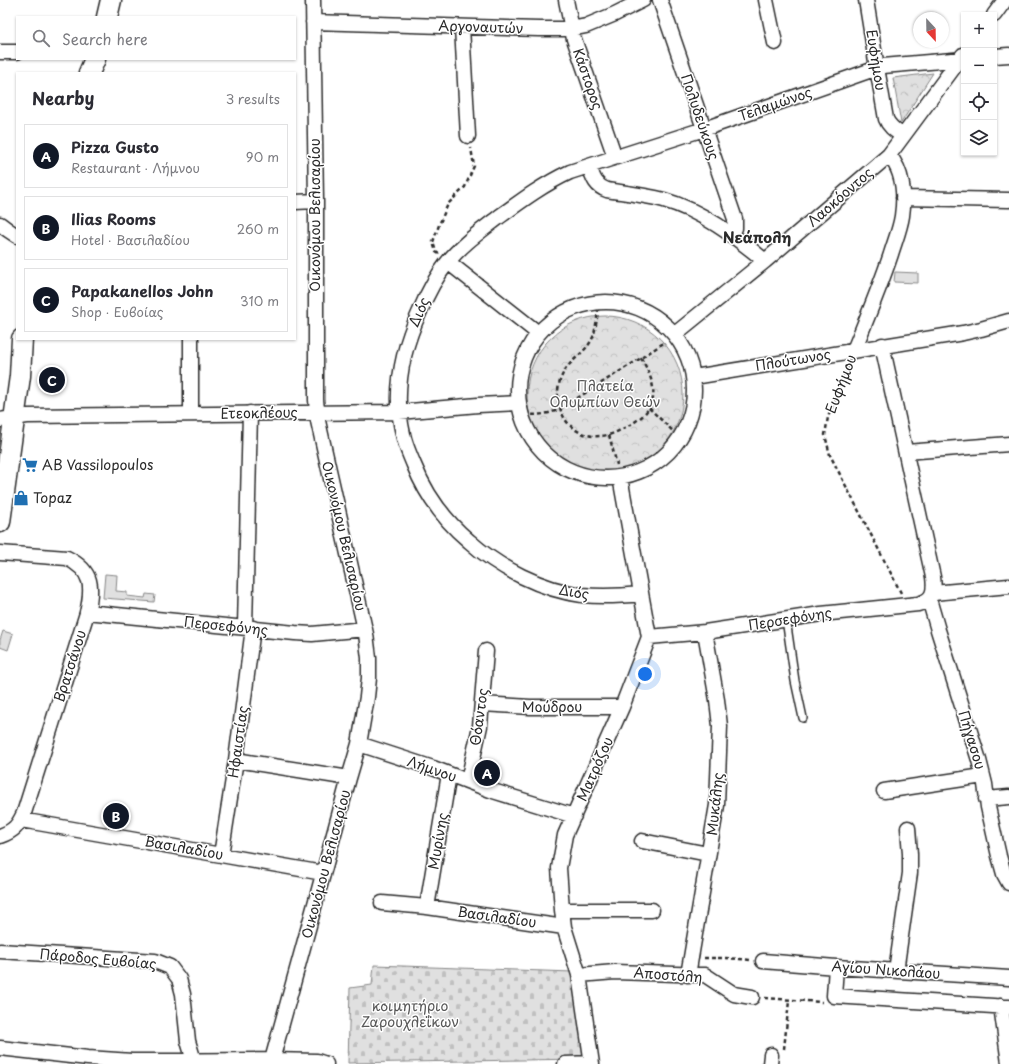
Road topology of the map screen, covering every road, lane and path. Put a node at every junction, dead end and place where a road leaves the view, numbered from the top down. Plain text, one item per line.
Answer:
1 (111, 0) edge
2 (313, 0) edge
3 (566, 0) edge
4 (643, 0) edge
5 (660, 0) edge
6 (766, 0) edge
7 (866, 0) edge
8 (1005, 0) edge
9 (996, 12) edge
10 (107, 16) edge
11 (313, 22) junction
12 (462, 27) junction
13 (571, 29) junction
14 (775, 43) dead end
15 (0, 52) edge
16 (16, 52) edge
17 (1009, 55) edge
18 (997, 56) edge
19 (961, 57) edge
20 (961, 58) edge
21 (95, 60) edge
22 (877, 68) junction
23 (89, 72) edge
24 (704, 129) junction
25 (468, 136) joint
26 (903, 136) junction
27 (889, 155) junction
28 (615, 158) junction
29 (589, 166) junction
30 (903, 198) junction
31 (1009, 200) edge
32 (316, 201) junction
33 (296, 202) edge
34 (0, 225) edge
35 (16, 235) edge
36 (732, 235) junction
37 (765, 261) junction
38 (448, 262) junction
39 (599, 301) junction
40 (1009, 321) edge
41 (538, 333) junction
42 (675, 334) junction
43 (22, 340) edge
44 (191, 340) edge
45 (882, 345) junction
46 (854, 350) junction
47 (641, 358) junction
48 (694, 376) junction
49 (519, 408) junction
50 (649, 408) junction
51 (560, 409) junction
52 (399, 412) junction
53 (317, 413) junction
54 (191, 414) junction
55 (250, 414) junction
56 (7, 419) edge
57 (609, 435) junction
58 (680, 438) junction
59 (1009, 444) edge
60 (906, 452) junction
61 (620, 477) junction
62 (0, 522) edge
63 (0, 553) edge
64 (1009, 586) edge
65 (641, 594) junction
66 (931, 596) junction
67 (907, 605) junction
68 (87, 612) junction
69 (786, 620) junction
70 (249, 628) junction
71 (365, 629) junction
72 (705, 632) junction
73 (649, 637) junction
74 (486, 651) dead end
75 (482, 704) junction
76 (622, 706) junction
77 (803, 718) dead end
78 (359, 744) junction
79 (236, 760) junction
80 (450, 774) junction
81 (983, 776) junction
82 (348, 778) junction
83 (468, 781) junction
84 (884, 791) dead end
85 (1009, 797) edge
86 (986, 799) junction
87 (574, 816) junction
88 (21, 820) junction
89 (908, 828) dead end
90 (0, 836) edge
91 (642, 840) dead end
92 (221, 854) junction
93 (708, 854) junction
94 (323, 873) junction
95 (1009, 883) edge
96 (382, 903) dead end
97 (427, 907) junction
98 (562, 910) junction
99 (652, 910) dead end
100 (564, 927) junction
101 (0, 951) edge
102 (691, 959) junction
103 (763, 961) joint
104 (836, 967) junction
105 (896, 971) junction
106 (579, 975) junction
107 (688, 975) junction
108 (1009, 978) edge
109 (834, 996) junction
110 (752, 997) joint
111 (789, 1001) junction
112 (1005, 1006) edge
113 (0, 1048) edge
114 (770, 1059) edge
115 (272, 1060) junction
116 (88, 1061) edge
117 (195, 1062) edge
118 (1009, 1063) edge
119 (326, 1064) edge
120 (565, 1064) edge
121 (592, 1064) edge

1 - 10 main road
2 - 11 street, Οικονόμου Βελισαρίου
3 - 13 street, Κάστορος
4 - 13 street, Αργοναυτών
5 - 24 street, Πολυδεύκους
6 - 14 street
7 - 22 street, Ευφήμου
8 - 9 street
11 - 12 street, Αργοναυτών
11 - 32 street, Οικονόμου Βελισαρίου
12 - 13 street, Αργοναυτών
12 - 25 street
13 - 28 street, Κάστορος
15 - 16 street
17 - 18 street
19 - 22 street, Τελαμώνος
20 - 26 street, Λαοκόοντος
21 - 23 main road
22 - 24 street, Τελαμώνος
22 - 26 street, Ευφήμου
24 - 28 street, Τελαμώνος
24 - 36 street, Πολυδεύκους
25 - 38 path
26 - 27 street, Λαοκόοντος
27 - 30 street, Ευφήμου
27 - 37 street, Λαοκόοντος
28 - 29 street, Τελαμώνος
29 - 36 street
29 - 38 street, Διός
30 - 31 street
30 - 46 street, Ευφήμου
32 - 33 street
32 - 53 street, Οικονόμου Βελισαρίου
34 - 35 street
36 - 37 street
37 - 42 street, Λαοκόοντος
38 - 41 street
38 - 52 street, Διός
39 - 41 street
39 - 42 street
39 - 51 path
40 - 45 street, Πλούτωνος
41 - 49 street
42 - 47 path
42 - 48 street
43 - 56 main road
44 - 54 street
45 - 46 street, Πλούτωνος
45 - 60 street, Πήγασου
46 - 48 street, Πλούτωνος
46 - 67 path, Ευφήμου
47 - 50 path
47 - 51 path
48 - 58 street
49 - 51 path
49 - 52 street, Ετεοκλέους
49 - 61 street
50 - 57 path
50 - 58 path
51 - 57 path
52 - 53 street, Ετεοκλέους
52 - 65 street, Διός
53 - 55 street, Ετεοκλέους
53 - 71 street, Οικονόμου Βελισαρίου
54 - 55 street, Ετεοκλέους
54 - 56 street, Ετεοκλέους
55 - 70 street, Ηφαιστίας
56 - 62 main road
57 - 61 path
58 - 61 street
59 - 60 street
60 - 66 street, Πήγασου
61 - 65 street
63 - 68 street, Βρατσάνου
64 - 66 street, Περσεφόνης
65 - 73 street
66 - 67 street, Περσεφόνης
66 - 81 street, Πήγασου
67 - 69 street, Περσεφόνης
68 - 70 street, Περσεφόνης
68 - 88 street, Βρατσάνου
69 - 72 street, Περσεφόνης
69 - 77 lane
70 - 71 street, Περσεφόνης
70 - 79 street, Ηφαιστίας
71 - 78 street, Οικονόμου Βελισαρίου
72 - 73 street, Περσεφόνης
72 - 93 street, Μυκάλης
73 - 76 street, Ματρόζου
74 - 75 street, Θόαντος
75 - 76 street, Μούδρου
75 - 83 street, Θόαντος
76 - 87 street, Ματρόζου
78 - 80 street, Λήμνου
78 - 82 street, Οικονόμου Βελισαρίου
79 - 82 street
79 - 92 street, Ηφαιστίας
80 - 83 street, Λήμνου
80 - 97 street, Μυρίνης
81 - 84 street
81 - 86 street, Πήγασου
82 - 94 street, Οικονόμου Βελισαρίου
83 - 87 street, Λήμνου
85 - 86 street
86 - 95 street, Πήγασου
87 - 98 street, Ματρόζου
88 - 90 street
88 - 92 street, Βασιλαδίου
89 - 105 street
91 - 93 street
92 - 94 street, Βασιλαδίου
93 - 102 street, Μυκάλης
94 - 115 street, Οικονόμου Βελισαρίου
96 - 97 street, Βασιλαδίου
97 - 100 street, Βασιλαδίου
98 - 99 street
98 - 100 street, Ματρόζου
100 - 106 street, Ματρόζου
101 - 117 street, Πάροδος Ευβοίας
102 - 103 path
102 - 107 street, Μυκάλης
103 - 104 street, Αγίου Νικολάου
104 - 105 street, Αγίου Νικολάου
104 - 109 street
105 - 108 street, Αγίου Νικολάου
106 - 107 street, Αποστόλη
106 - 121 street, Ματρόζου
107 - 110 street, Αποστόλη
109 - 111 path
109 - 112 street, Αγίου Νικολάου
110 - 111 path
111 - 114 path
112 - 118 street
113 - 116 street
115 - 117 street
115 - 119 street
116 - 117 street
120 - 121 street

